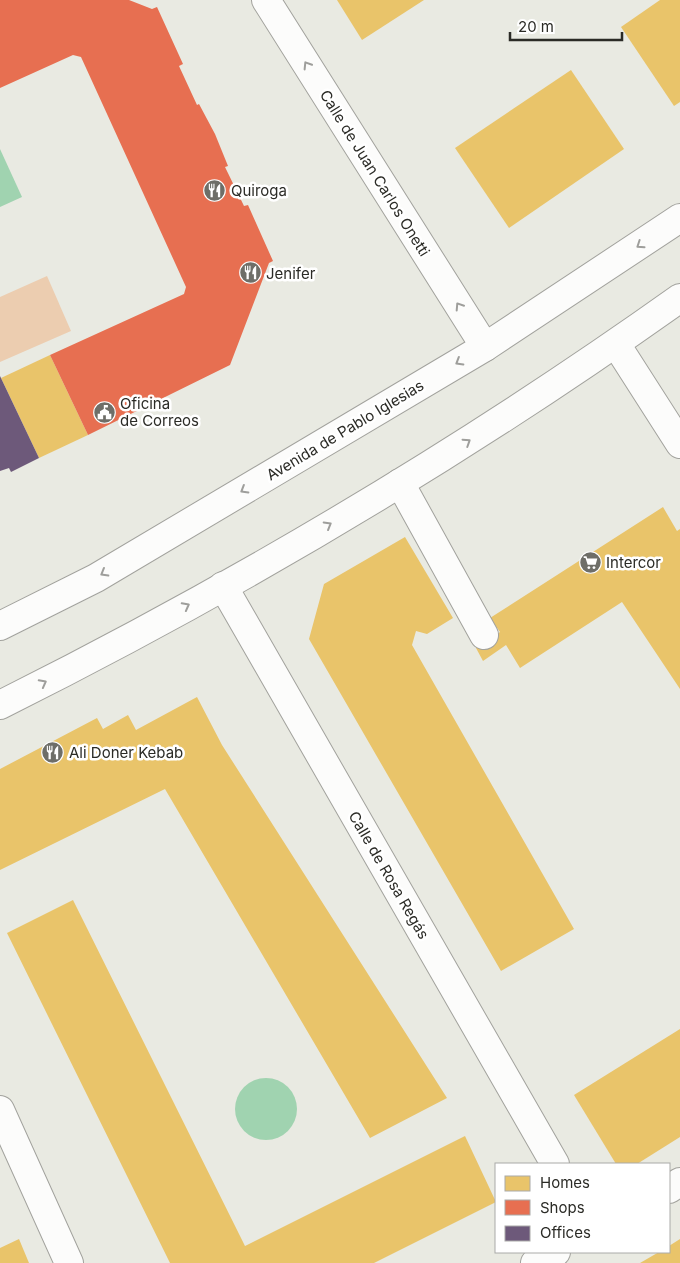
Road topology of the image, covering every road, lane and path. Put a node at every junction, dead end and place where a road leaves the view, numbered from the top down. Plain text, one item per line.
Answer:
1 (266, 0) edge
2 (680, 218) edge
3 (680, 298) edge
4 (616, 344) junction
5 (486, 346) junction
6 (680, 444) edge
7 (400, 483) junction
8 (223, 586) junction
9 (0, 626) edge
10 (484, 635) dead end
11 (0, 705) edge
12 (0, 1110) edge
13 (554, 1163) edge
14 (554, 1253) edge
15 (69, 1263) edge
16 (535, 1263) edge

5 -> 1 street, Calle de Juan Carlos Onetti
2 -> 5 street, Avenida de Pablo Iglesias
3 - 4 street
4 - 6 street
7 -> 4 street
5 -> 9 street, Avenida de Pablo Iglesias
8 -> 7 street
7 - 10 street
11 -> 8 street
8 - 13 street, Calle de Rosa Regás
12 - 15 street
14 - 16 street

